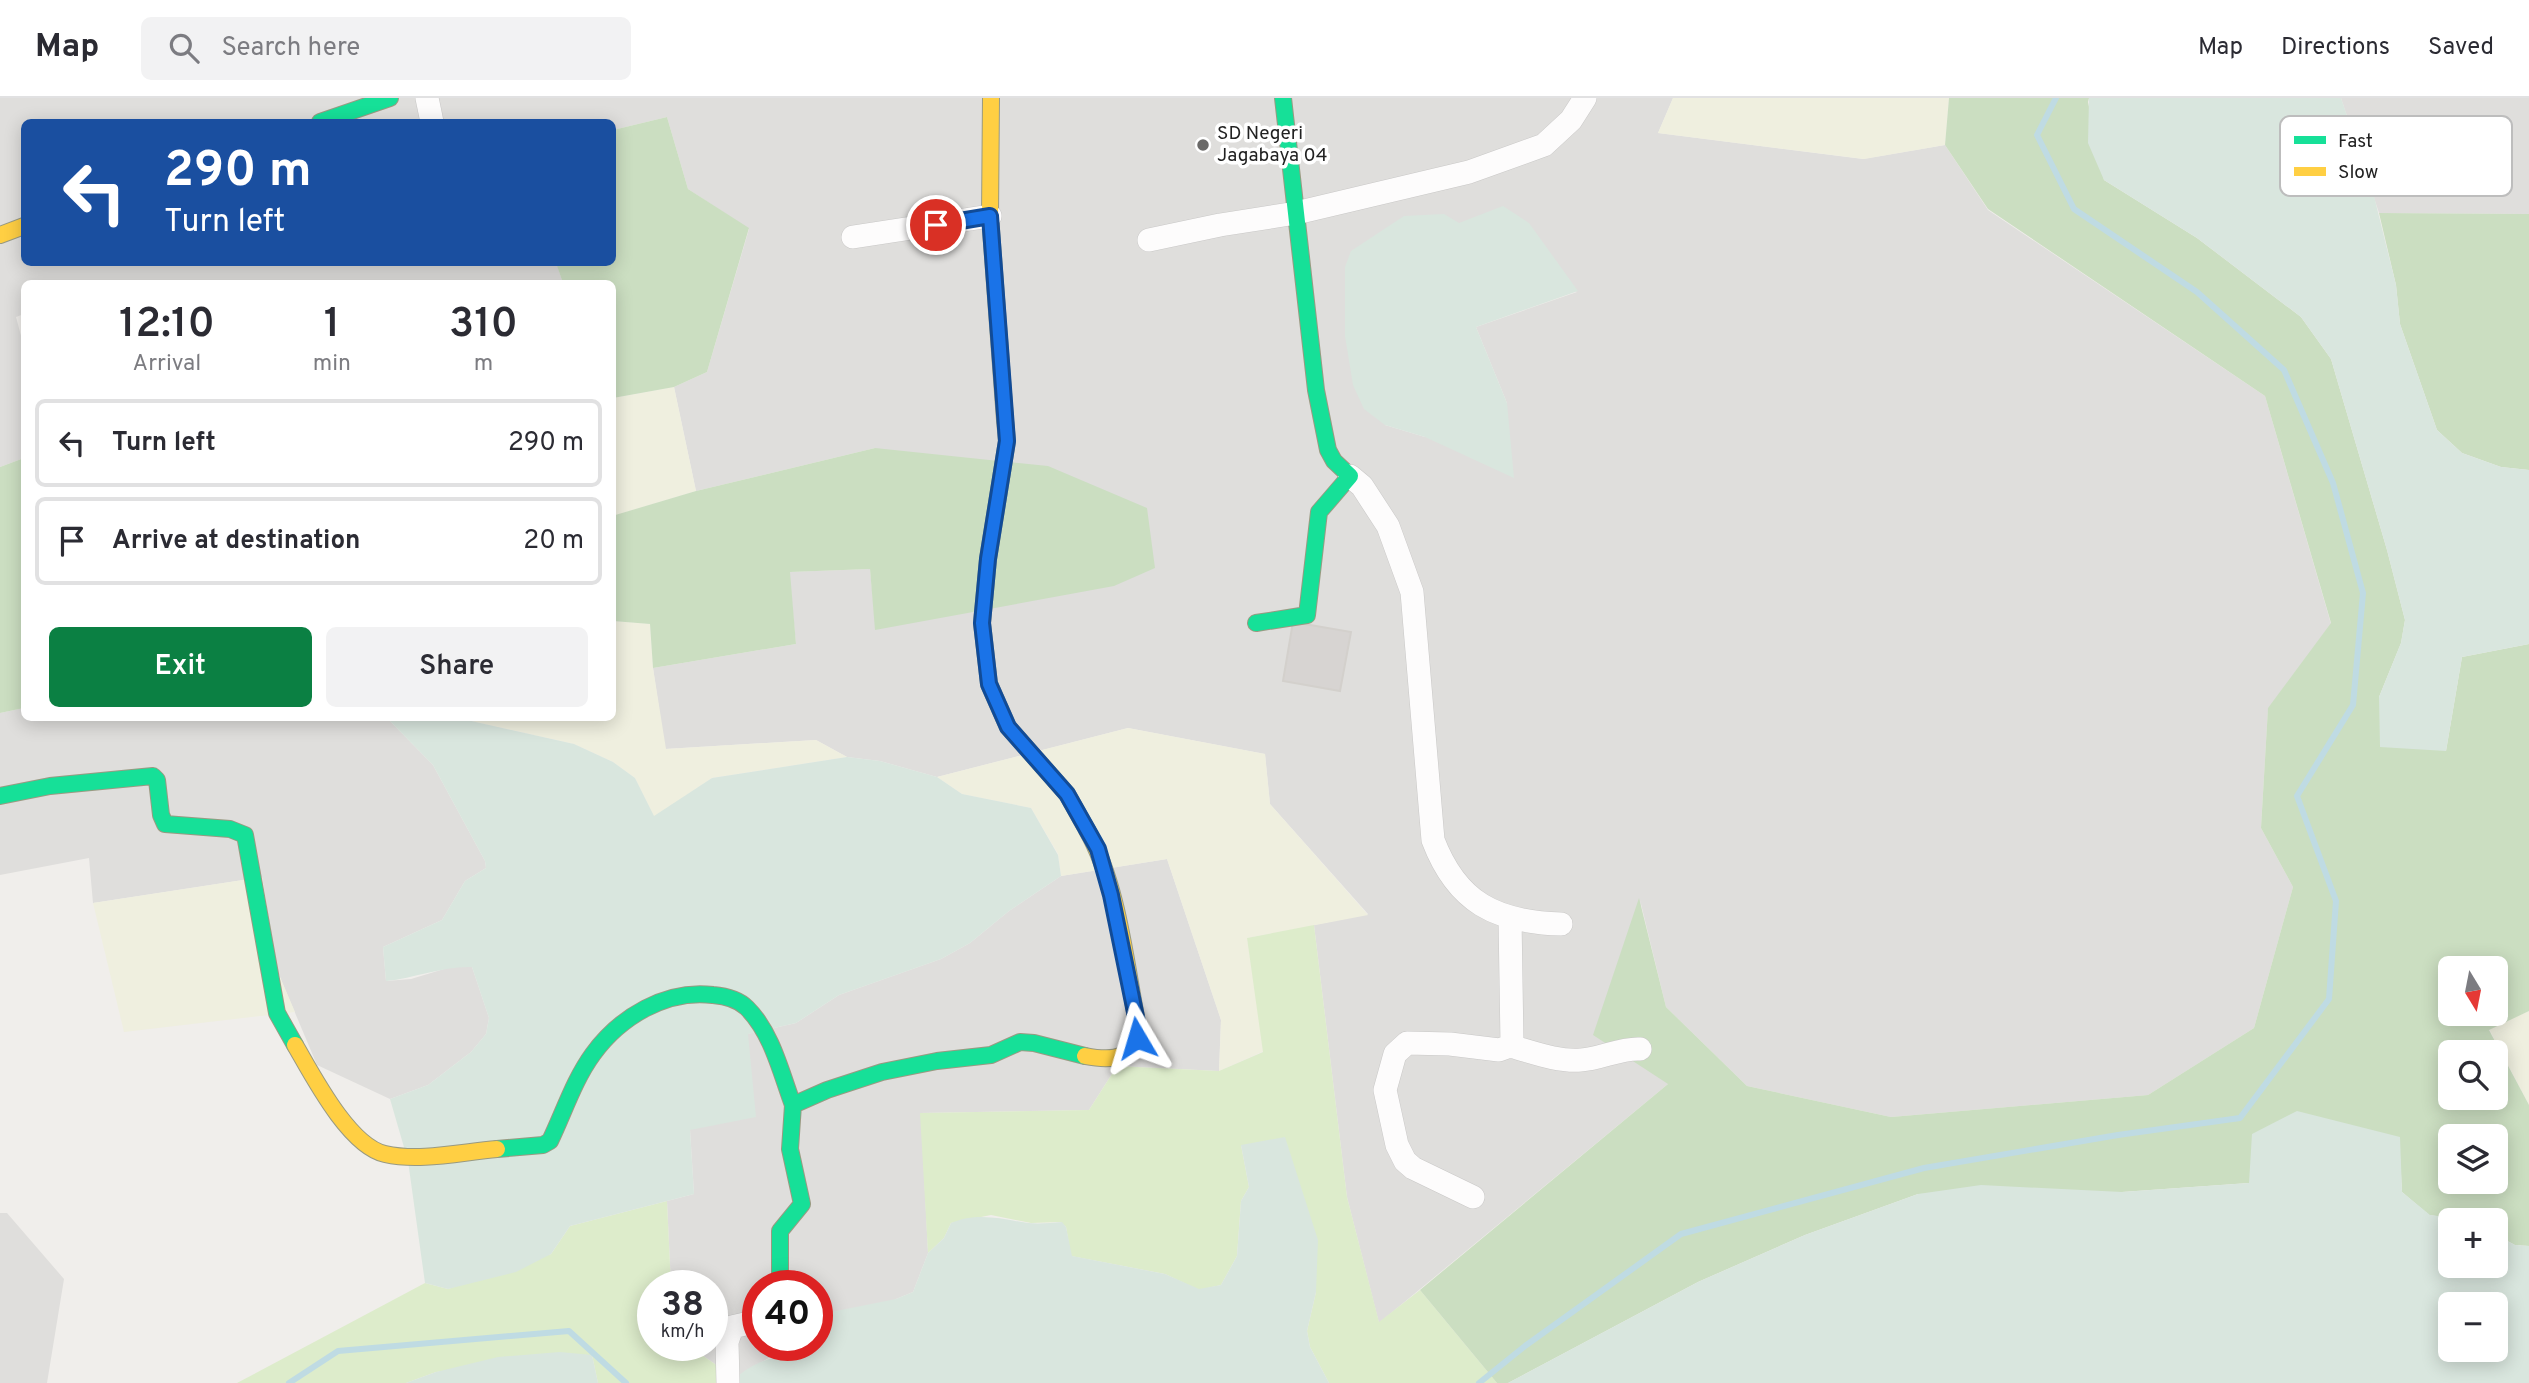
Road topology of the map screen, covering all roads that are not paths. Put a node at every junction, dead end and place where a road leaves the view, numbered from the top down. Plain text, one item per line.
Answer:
1 (390, 98) edge
2 (426, 98) edge
3 (992, 98) edge
4 (1283, 98) edge
5 (1584, 98) edge
6 (329, 119) edge
7 (431, 119) edge
8 (1296, 213) junction
9 (990, 216) junction
10 (21, 227) edge
11 (0, 234) edge
12 (853, 237) dead end
13 (1149, 240) dead end
14 (1350, 476) junction
15 (1256, 623) dead end
16 (0, 796) edge
17 (1510, 918) junction
18 (1561, 923) dead end
19 (1510, 1046) junction
20 (1640, 1049) dead end
21 (793, 1105) junction
22 (1473, 1197) dead end
23 (780, 1270) edge
24 (742, 1325) edge
25 (728, 1383) edge

1 - 6 street
2 - 7 street
3 - 9 street
4 - 8 street
5 - 8 street
8 - 13 street
8 - 14 street
9 - 12 street
9 - 21 street
10 - 11 street
14 - 15 street
14 - 17 street
16 - 21 street
17 - 18 street
17 - 19 street
19 - 20 street
19 - 22 street
21 - 23 street
24 - 25 street

